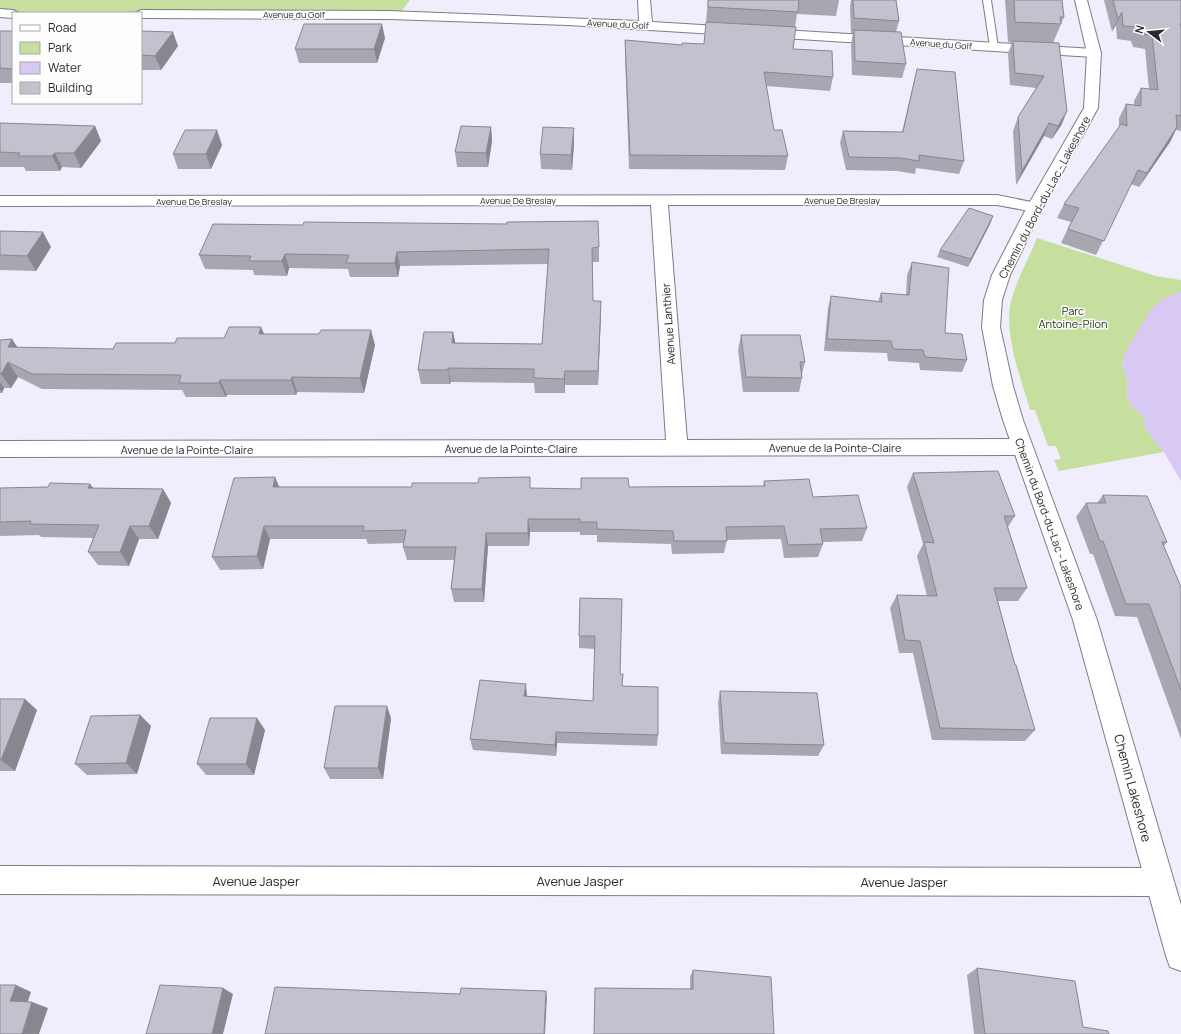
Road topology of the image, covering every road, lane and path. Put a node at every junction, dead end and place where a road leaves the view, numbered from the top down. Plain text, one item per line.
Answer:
1 (644, 0) edge
2 (987, 0) edge
3 (1081, 0) edge
4 (0, 14) edge
5 (12, 14) edge
6 (142, 14) edge
7 (646, 26) junction
8 (994, 47) junction
9 (1094, 53) junction
10 (659, 200) junction
11 (0, 201) edge
12 (1036, 207) junction
13 (677, 447) junction
14 (1022, 447) junction
15 (0, 449) edge
16 (1084, 620) joint
17 (0, 880) edge
18 (1159, 882) junction
19 (1181, 956) edge

1 - 7 street
2 - 8 lane
3 - 9 street, Chemin du Bord-du-Lac - Lakeshore
4 - 5 street
6 - 7 street, Avenue du Golf
7 - 8 street, Avenue du Golf
8 - 9 street, Avenue du Golf
9 - 12 street, Chemin du Bord-du-Lac - Lakeshore
10 - 11 street, Avenue De Breslay
10 - 12 street, Avenue De Breslay
10 - 13 street, Avenue Lanthier
12 - 14 street, Chemin du Bord-du-Lac - Lakeshore
13 - 14 street, Avenue de la Pointe-Claire
13 - 15 street, Avenue de la Pointe-Claire
14 - 16 street, Chemin du Bord-du-Lac - Lakeshore
16 - 18 street, Chemin Lakeshore
17 - 18 street, Avenue Jasper
18 - 19 street, Chemin Lakeshore

